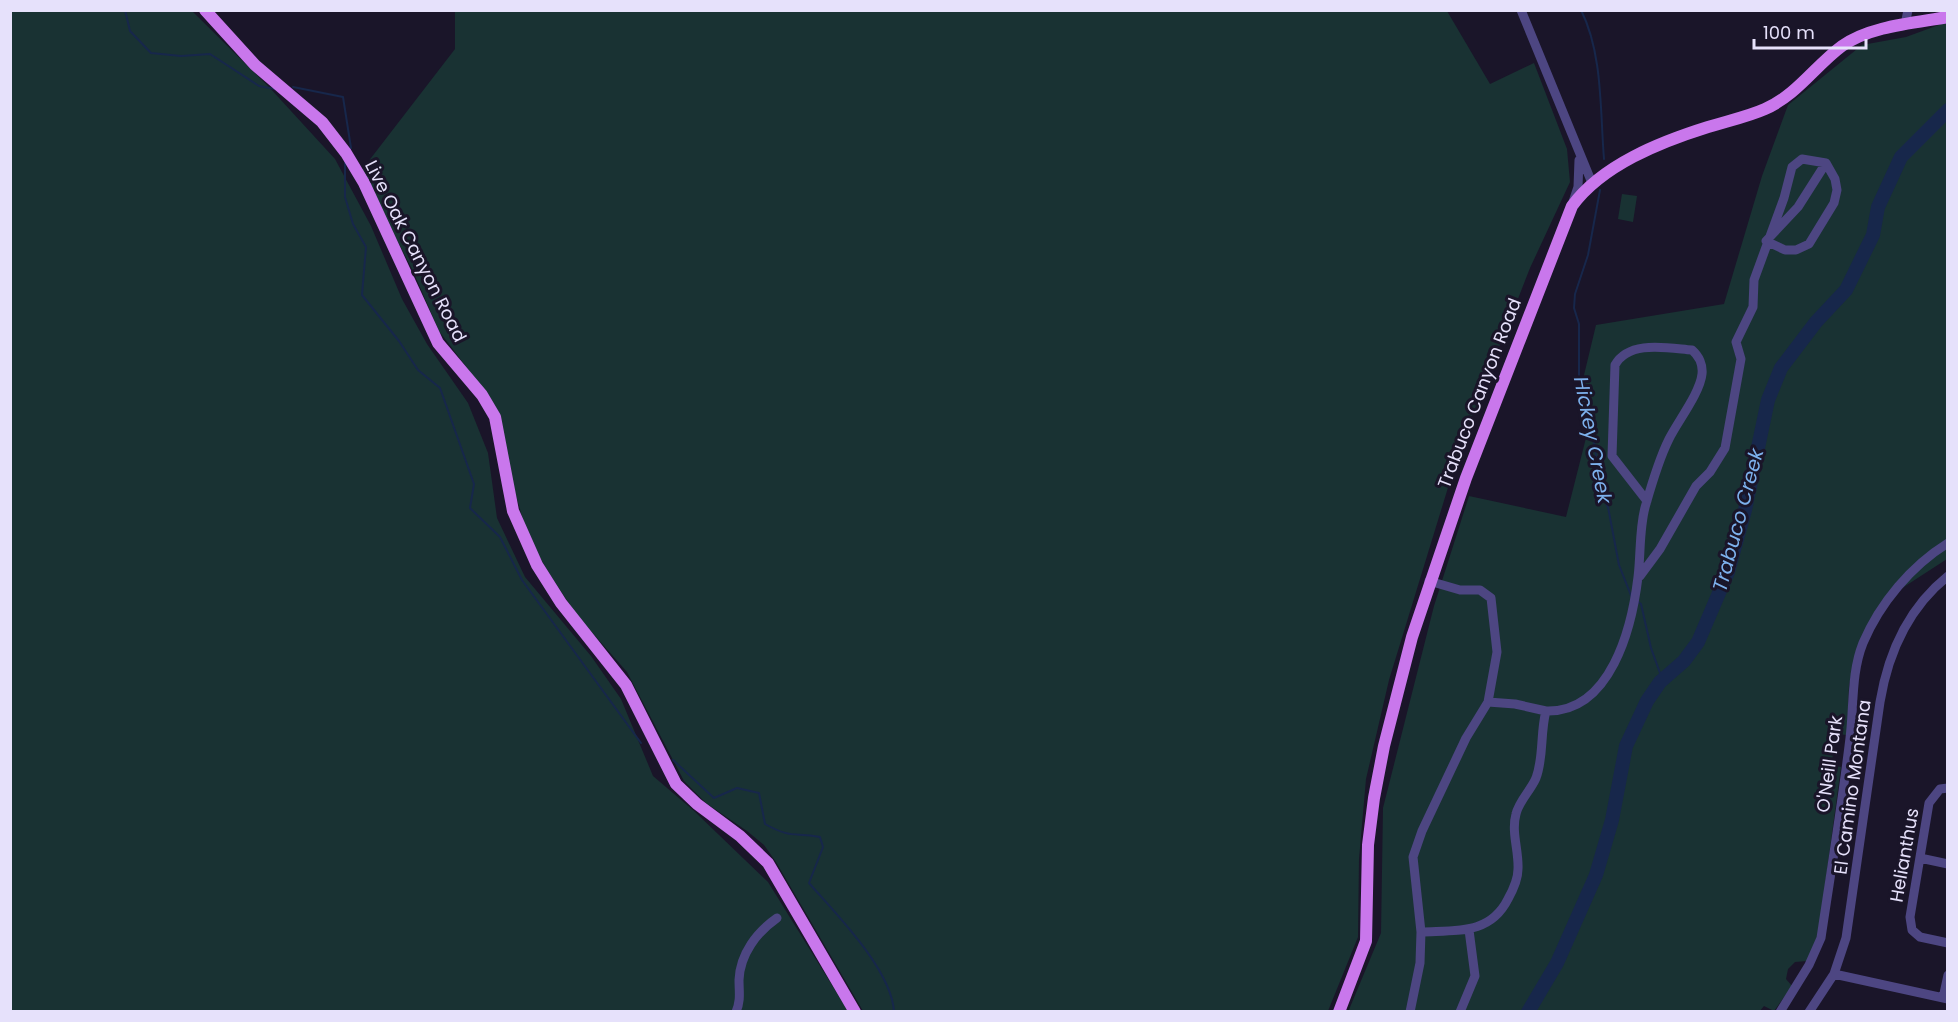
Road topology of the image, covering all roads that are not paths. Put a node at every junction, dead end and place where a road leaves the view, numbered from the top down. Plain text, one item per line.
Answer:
1 (205, 10) edge
2 (1521, 10) edge
3 (1908, 10) edge
4 (1947, 17) edge
5 (1905, 25) junction
6 (1579, 154) junction
7 (1826, 163) junction
8 (1592, 183) junction
9 (1572, 205) junction
10 (1766, 241) junction
11 (1647, 501) junction
12 (1947, 543) edge
13 (1947, 576) edge
14 (1638, 578) junction
15 (1429, 581) junction
16 (1488, 702) junction
17 (1546, 711) junction
18 (1944, 788) edge
19 (1920, 858) junction
20 (1947, 864) edge
21 (777, 918) dead end
22 (1469, 930) junction
23 (1421, 932) junction
24 (1947, 943) edge
25 (1834, 974) junction
26 (1947, 975) edge
27 (1945, 999) edge
28 (736, 1011) edge
29 (855, 1011) edge
30 (1339, 1011) edge
31 (1410, 1011) edge
32 (1460, 1011) edge
33 (1780, 1011) edge
34 (1809, 1011) edge

1 - 29 main road, Live Oak Canyon Road
2 - 6 street
3 - 5 street
4 - 5 main road, Trabuco Canyon Road
5 - 8 main road, Trabuco Canyon Road
6 - 8 street
6 - 9 street
7 - 10 street
7 - 10 street
7 - 10 street
8 - 9 main road, Trabuco Canyon Road
9 - 15 main road, Trabuco Canyon Road
10 - 14 street
11 - 11 street
11 - 14 street
12 - 33 street, O'Neill Park
13 - 25 street, El Camino Montana
14 - 17 street
15 - 16 street
15 - 30 main road, Trabuco Canyon Road
16 - 17 street
16 - 23 street
17 - 22 street
18 - 19 street, Helianthus
19 - 20 street
19 - 24 street, Helianthus
21 - 28 street
22 - 23 street
22 - 32 street
23 - 31 street
25 - 27 street
25 - 34 street, El Camino Montana
26 - 27 street

